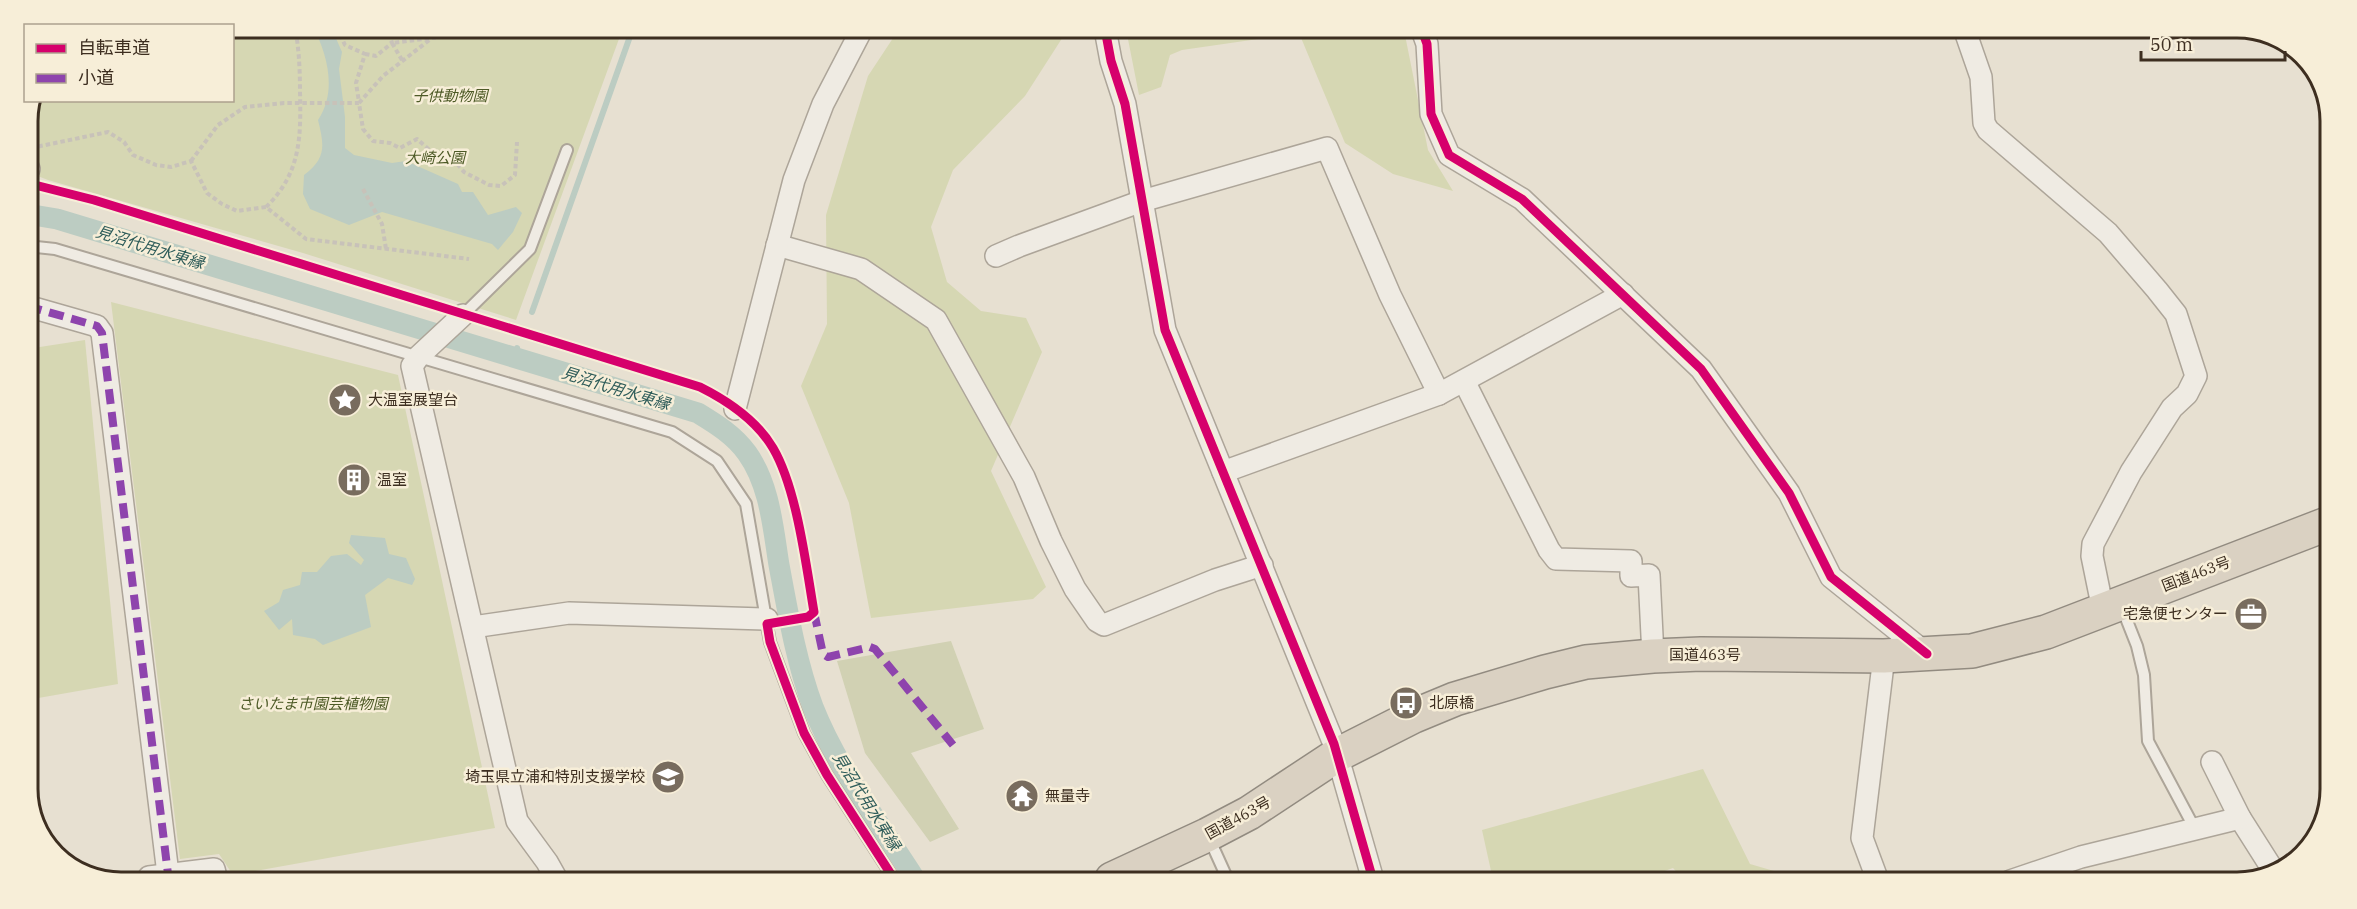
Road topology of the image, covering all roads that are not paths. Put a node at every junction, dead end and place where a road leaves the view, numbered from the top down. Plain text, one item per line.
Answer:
1 (858, 37) edge
2 (1106, 37) edge
3 (1424, 37) edge
4 (1967, 37) edge
5 (567, 150) dead end
6 (1142, 201) junction
7 (777, 245) junction
8 (37, 247) edge
9 (996, 256) dead end
10 (1623, 294) junction
11 (37, 309) edge
12 (463, 315) joint
13 (419, 356) junction
14 (1464, 381) junction
15 (1439, 394) junction
16 (735, 409) dead end
17 (1223, 472) junction
18 (2320, 527) edge
19 (1262, 565) junction
20 (2112, 606) junction
21 (767, 620) junction
22 (473, 627) junction
23 (1927, 654) junction
24 (1653, 656) junction
25 (1884, 656) junction
26 (1337, 755) junction
27 (2212, 762) dead end
28 (2240, 818) junction
29 (2195, 829) junction
30 (1208, 835) junction
31 (2269, 864) edge
32 (158, 872) edge
33 (189, 872) edge
34 (214, 872) edge
35 (553, 872) edge
36 (889, 872) edge
37 (1127, 872) edge
38 (1224, 872) edge
39 (1371, 872) edge
40 (1875, 872) edge
41 (2037, 872) edge

1 - 7 street
2 - 6 street
3 - 10 street
4 - 20 street
5 - 12 lane
6 - 9 street
6 - 15 street
6 - 17 street
7 - 16 street
7 - 19 street
8 - 13 lane
10 - 14 street
10 - 23 street
11 - 32 street
12 - 13 street
13 - 21 lane
13 - 22 street
14 - 15 street
14 - 24 street
15 - 17 street
17 - 19 street
18 - 20 highway, 国道463号
19 - 26 street
20 - 23 highway, 国道463号
20 - 29 lane
21 - 22 street
21 - 36 lane
22 - 35 street
23 - 25 highway, 国道463号
24 - 25 highway, 国道463号
24 - 26 highway, 国道463号
25 - 40 street
26 - 30 highway, 国道463号
26 - 39 street
27 - 28 street
28 - 29 street
28 - 31 street
29 - 41 street
30 - 37 highway, 国道463号
30 - 38 lane
33 - 34 street

